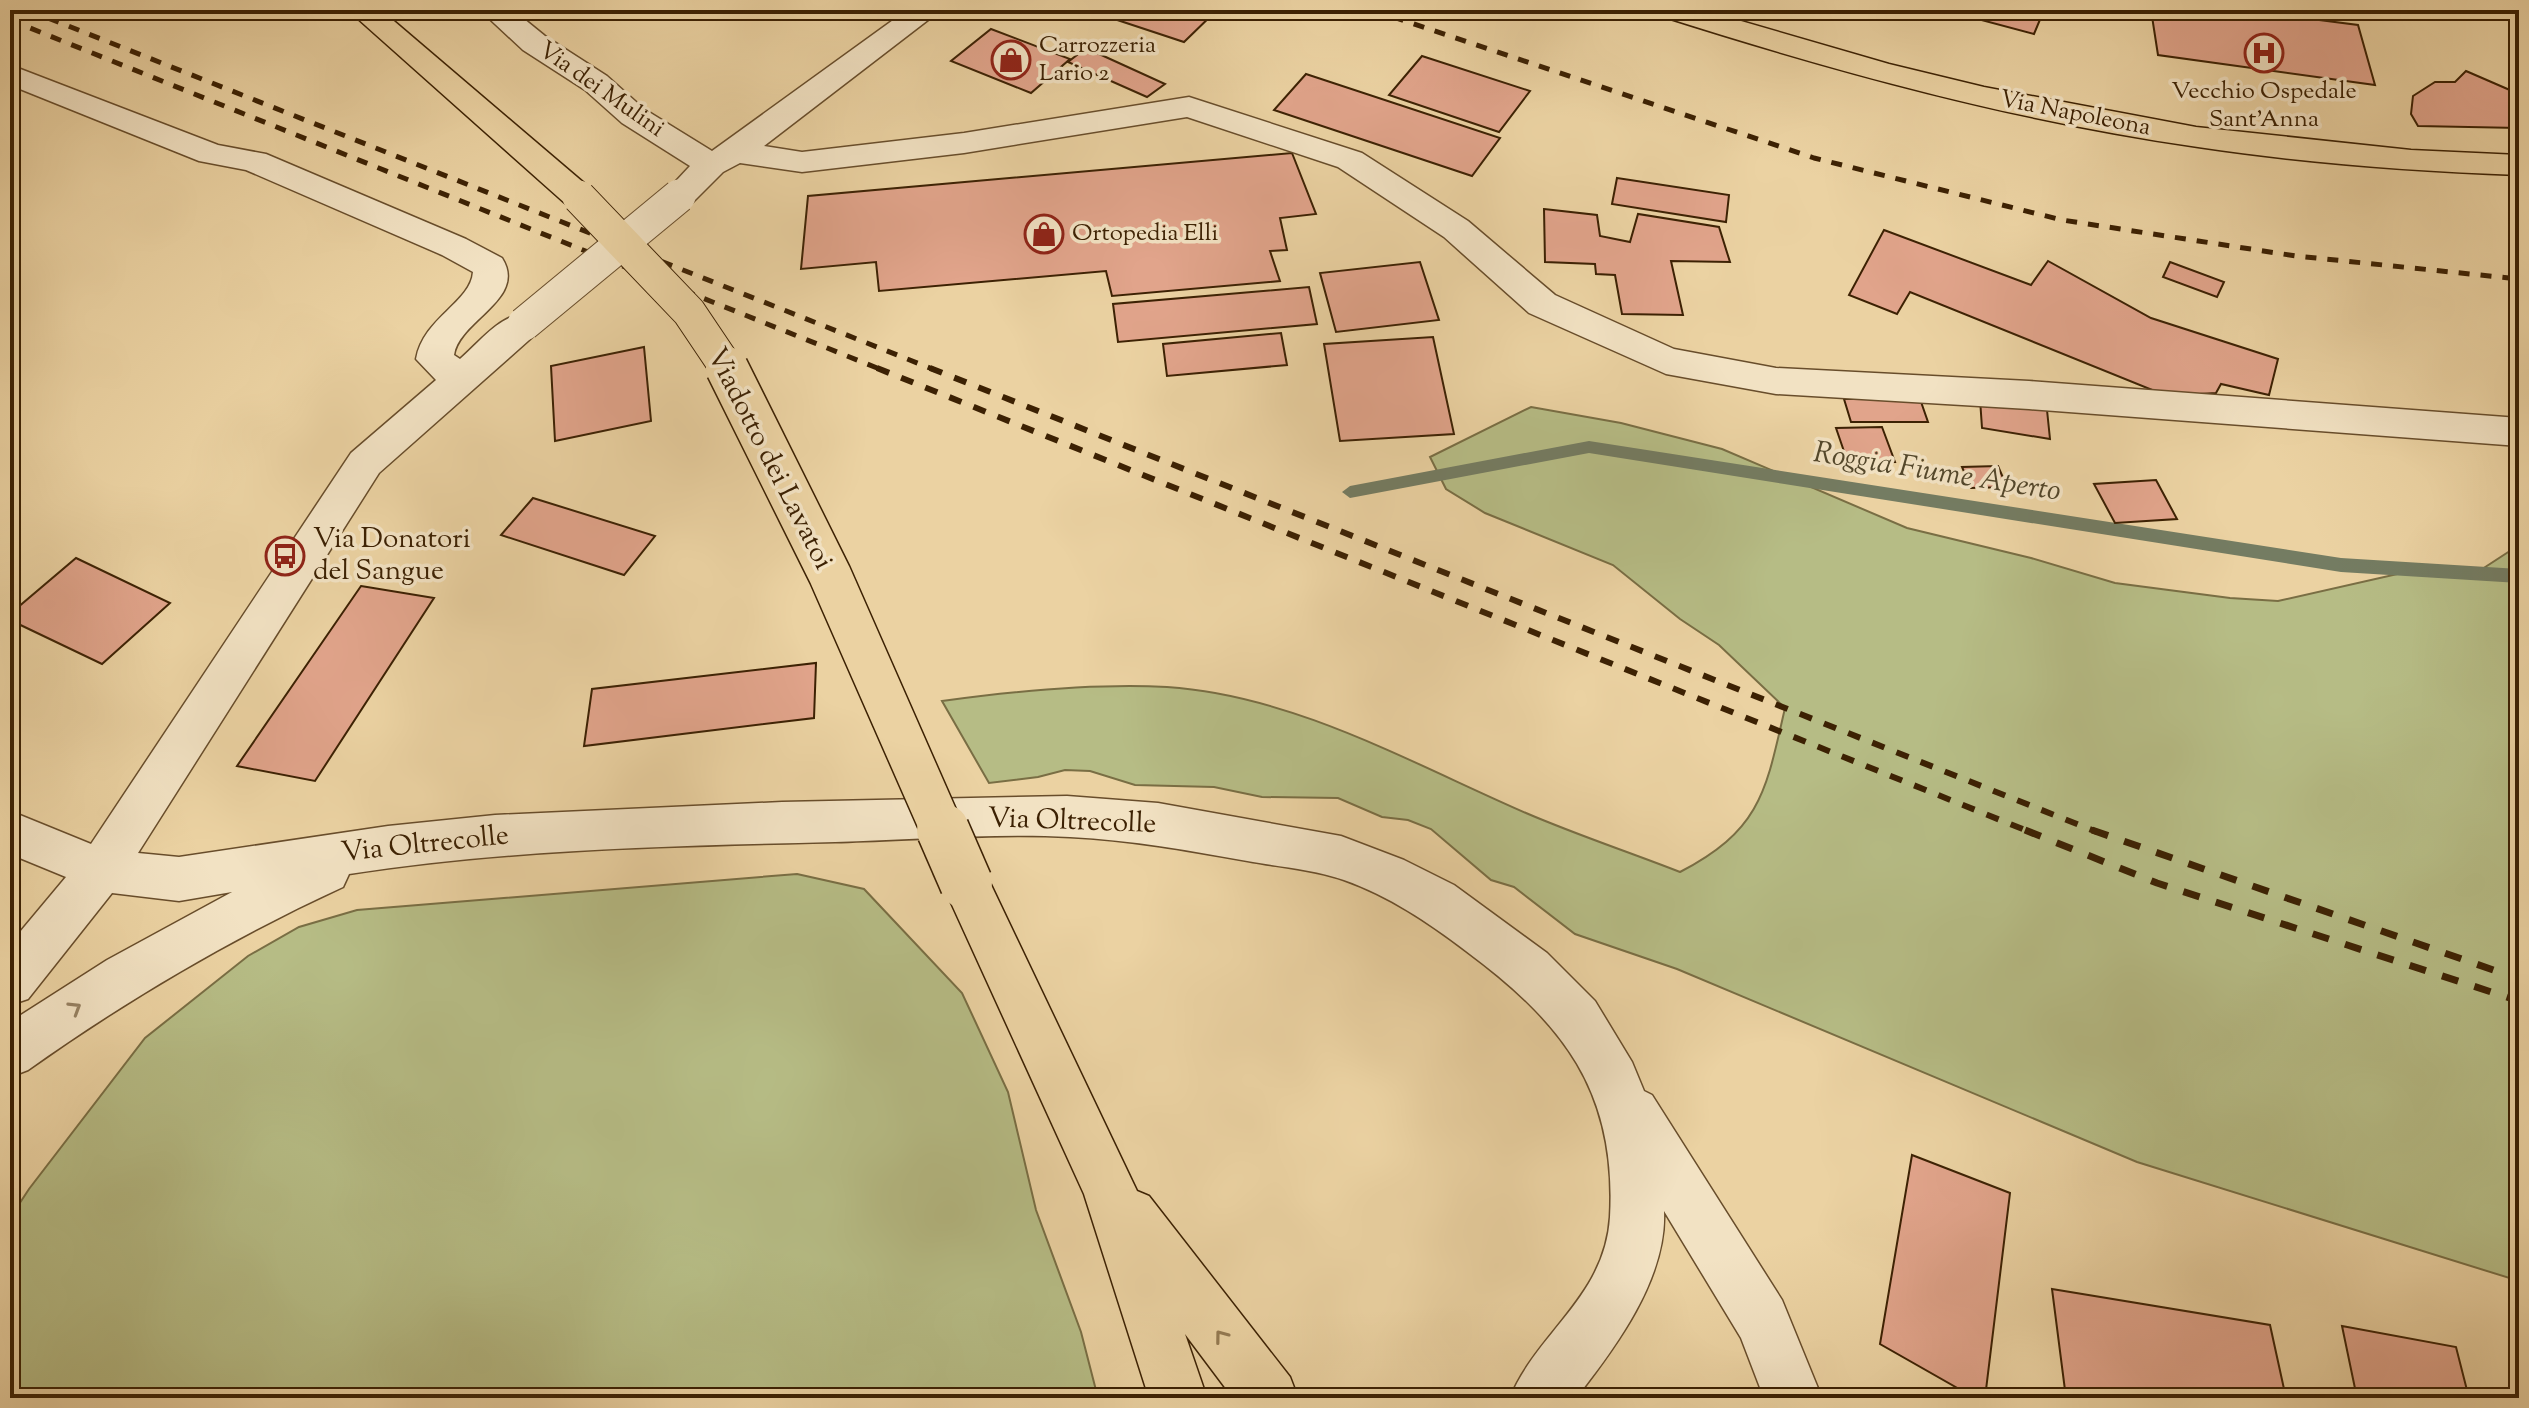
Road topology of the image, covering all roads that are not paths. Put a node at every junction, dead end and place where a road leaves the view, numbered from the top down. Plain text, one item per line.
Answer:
1 (363, 10) edge
2 (495, 10) edge
3 (926, 10) edge
4 (1672, 10) edge
5 (1683, 10) edge
6 (1690, 10) edge
7 (1733, 30) junction
8 (10, 74) edge
9 (723, 158) junction
10 (2519, 165) edge
11 (460, 380) junction
12 (2519, 432) edge
13 (10, 832) edge
14 (388, 847) junction
15 (101, 870) junction
16 (10, 982) edge
17 (10, 1052) edge
18 (1614, 1080) junction
19 (1109, 1188) junction
20 (1536, 1395) edge
21 (1178, 1398) edge
22 (1269, 1398) edge
23 (1793, 1398) edge

1 - 19 main road, Viadotto dei Lavatoi, bridge
2 - 9 street, Via dei Mulini
3 - 9 street
4 - 7 main road, Via Napoleona
5 - 7 main road, Via Napoleona
6 - 7 main road, Via Napoleona
7 - 10 main road, Via Napoleona
8 - 11 street
9 - 11 street, bridge
9 - 12 street
11 - 15 street
13 - 15 street, Via Oltrecolle
14 - 15 street, Via Oltrecolle
17 -> 14 street
14 - 18 street, Via Oltrecolle
15 - 16 street
18 - 20 street, Via Oltrecolle
18 - 23 street
19 - 21 main road
22 -> 19 main road

